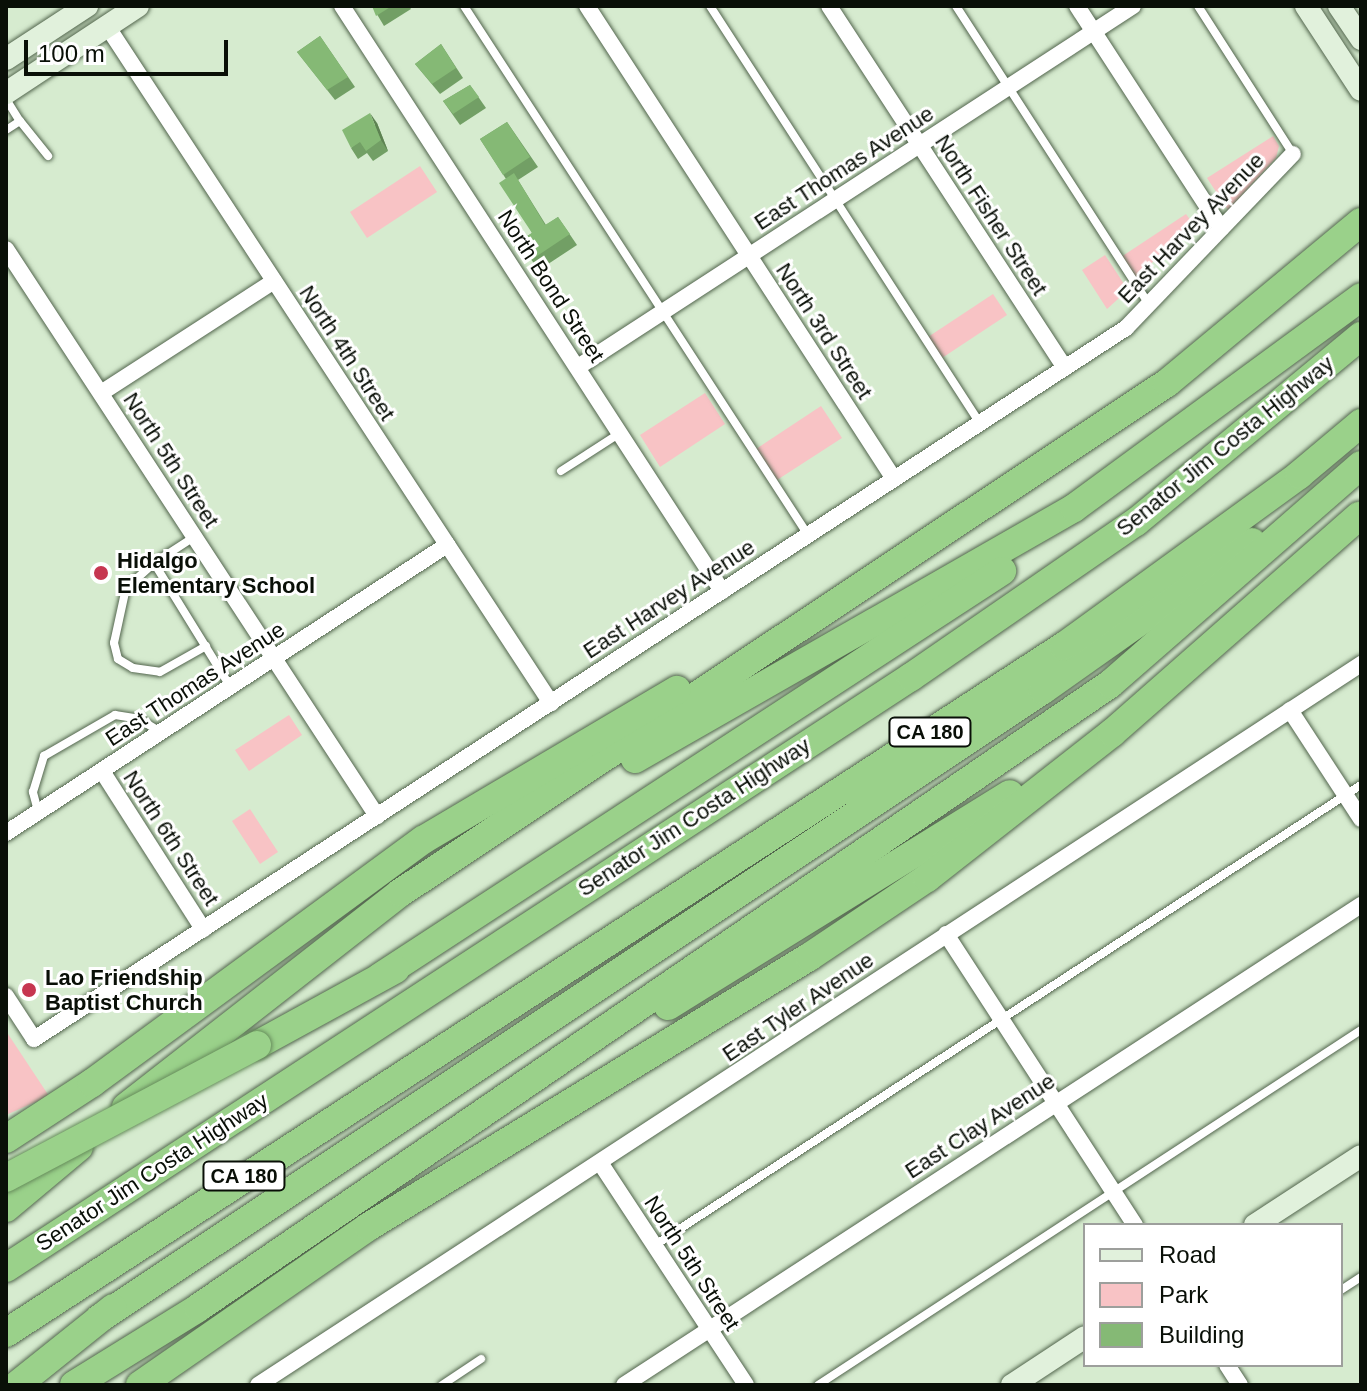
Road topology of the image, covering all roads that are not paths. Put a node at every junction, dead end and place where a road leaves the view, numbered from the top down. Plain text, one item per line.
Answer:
1 (87, 6) edge
2 (138, 6) edge
3 (342, 6) edge
4 (464, 6) edge
5 (587, 6) edge
6 (710, 6) edge
7 (829, 6) edge
8 (956, 6) edge
9 (1077, 6) edge
10 (1133, 6) edge
11 (1198, 6) edge
12 (1306, 6) edge
13 (1339, 6) edge
14 (107, 26) junction
15 (1094, 32) junction
16 (1361, 39) edge
17 (6, 59) edge
18 (1008, 87) junction
19 (1361, 90) edge
20 (6, 96) edge
21 (20, 121) junction
22 (6, 130) edge
23 (919, 145) junction
24 (1293, 154) joint
25 (48, 156) dead end
26 (836, 200) junction
27 (1361, 222) edge
28 (1221, 228) junction
29 (6, 249) edge
30 (749, 256) junction
31 (274, 281) junction
32 (1361, 300) edge
33 (1150, 304) junction
34 (663, 312) junction
35 (1361, 336) edge
36 (578, 367) junction
37 (1065, 368) junction
38 (101, 393) junction
39 (980, 423) junction
40 (1361, 423) edge
41 (621, 433) junction
42 (1361, 463) edge
43 (561, 471) dead end
44 (894, 479) junction
45 (1360, 515) edge
46 (808, 535) junction
47 (194, 537) junction
48 (447, 545) junction
49 (912, 552) junction
50 (154, 563) junction
51 (722, 591) junction
52 (206, 646) junction
53 (274, 658) junction
54 (1361, 664) edge
55 (230, 686) junction
56 (551, 703) junction
57 (1290, 710) junction
58 (162, 732) junction
59 (787, 757) junction
60 (102, 771) junction
61 (1361, 785) edge
62 (1346, 795) junction
63 (39, 812) junction
64 (377, 816) junction
65 (1361, 819) edge
66 (6, 833) edge
67 (1361, 905) edge
68 (203, 929) junction
69 (946, 934) junction
70 (308, 963) junction
71 (380, 977) junction
72 (6, 996) edge
73 (1000, 1018) junction
74 (484, 1022) junction
75 (1361, 1030) edge
76 (1056, 1103) junction
77 (494, 1107) junction
78 (6, 1139) edge
79 (1361, 1156) edge
80 (601, 1164) junction
81 (6, 1178) edge
82 (1113, 1191) junction
83 (6, 1208) edge
84 (1134, 1223) edge
85 (1258, 1223) edge
86 (655, 1246) junction
87 (6, 1268) edge
88 (1361, 1277) edge
89 (1343, 1289) edge
90 (99, 1319) junction
91 (709, 1329) junction
92 (6, 1333) edge
93 (1083, 1338) edge
94 (481, 1359) dead end
95 (1228, 1367) edge
96 (17, 1385) edge
97 (74, 1385) edge
98 (140, 1385) edge
99 (258, 1385) edge
100 (442, 1385) edge
101 (624, 1385) edge
102 (746, 1385) edge
103 (818, 1385) edge
104 (1012, 1385) edge
105 (1240, 1385) edge

1 - 17 main road
2 - 14 main road
3 - 36 street, North Bond Street
4 - 34 lane
5 - 30 street, North 3rd Street
6 - 26 lane
7 - 23 street, North Fisher Street
8 - 18 lane
9 - 15 street
10 - 15 street, East Thomas Avenue
11 - 24 lane
12 - 19 main road
13 - 16 main road
14 - 20 main road
14 - 31 street, North 4th Street
15 - 18 street, East Thomas Avenue
15 - 28 street
18 - 23 street, East Thomas Avenue
18 - 33 lane
20 - 21 lane
21 - 22 lane
21 - 25 lane
23 - 26 street, East Thomas Avenue
23 - 37 street, North Fisher Street
24 - 28 street, East Harvey Avenue
26 - 30 street, East Thomas Avenue
26 - 39 lane
27 - 49 highway
28 - 33 street, East Harvey Avenue
29 - 38 street, North 5th Street
30 - 34 street, East Thomas Avenue
30 - 44 street, North 3rd Street
31 - 38 street
31 - 48 street, North 4th Street
32 - 70 highway
32 - 71 highway
33 - 37 street, East Harvey Avenue
34 - 36 street, East Thomas Avenue
34 - 46 lane
35 - 59 highway, Senator Jim Costa Highway / CA 180
36 - 41 street, North Bond Street
37 - 39 street, East Harvey Avenue
38 - 47 street, North 5th Street
39 - 44 street, East Harvey Avenue
40 - 74 highway, CA 180
41 - 43 lane
41 - 51 street, North Bond Street
42 - 77 highway
42 - 90 highway
44 - 46 street, East Harvey Avenue
45 - 77 highway
45 - 98 highway
46 - 51 street, East Harvey Avenue
47 - 50 lane
47 - 53 street, North 5th Street
48 - 53 street, East Thomas Avenue
48 - 56 street, North 4th Street
49 - 70 highway
49 - 78 highway
50 - 52 lane
50 - 52 lane
51 - 56 street, East Harvey Avenue
52 - 55 lane
53 - 55 street, East Thomas Avenue
53 - 64 street, North 5th Street
54 - 57 street, East Tyler Avenue
55 - 58 street, East Thomas Avenue
56 - 64 street, East Harvey Avenue
57 - 62 street
57 - 69 street, East Tyler Avenue
58 - 60 street, East Thomas Avenue
58 - 63 lane
59 - 71 highway
59 - 87 highway, Senator Jim Costa Highway / CA 180
60 - 63 street, East Thomas Avenue
60 - 68 street, North 6th Street
61 - 62 lane
62 - 65 street
62 - 73 lane
63 - 66 street, East Thomas Avenue
64 - 68 street, East Harvey Avenue
67 - 76 street, East Clay Avenue
68 - 72 street, East Harvey Avenue
69 - 73 street
69 - 80 street, East Tyler Avenue
70 - 83 highway
71 - 81 highway, bridge
73 - 76 street
73 - 86 lane
74 - 90 highway
74 - 92 highway, CA 180
75 - 82 lane
76 - 82 street
76 - 91 street, East Clay Avenue
77 - 97 highway
79 - 85 main road
80 - 86 street, North 5th Street
80 - 99 street, East Tyler Avenue
82 - 84 street
82 - 103 lane
86 - 91 street, North 5th Street
88 - 89 lane
90 - 96 highway
91 - 101 street, East Clay Avenue
91 - 102 street, North 5th Street
93 - 104 main road
94 - 100 lane
95 - 105 street

